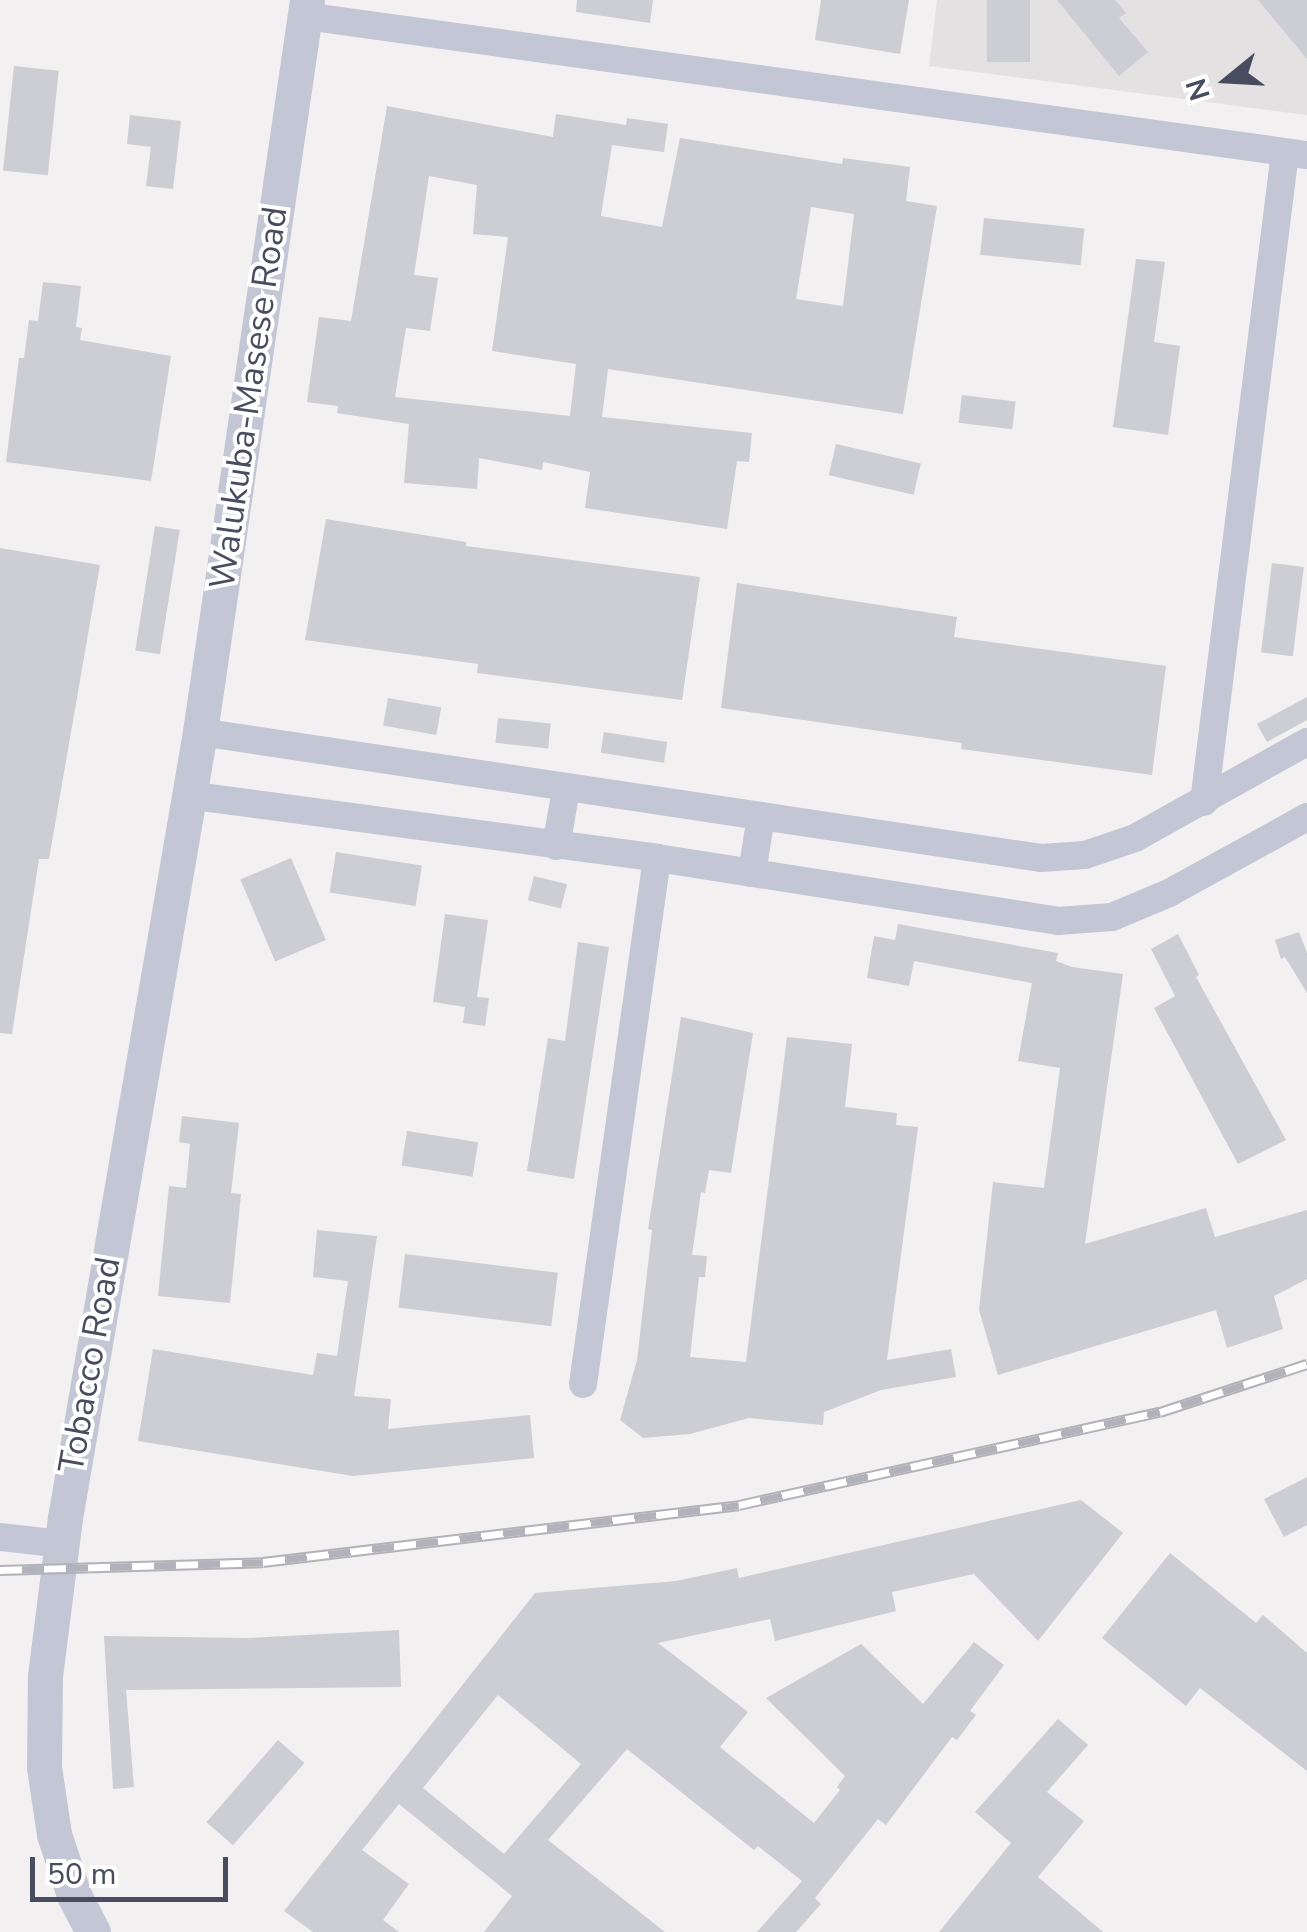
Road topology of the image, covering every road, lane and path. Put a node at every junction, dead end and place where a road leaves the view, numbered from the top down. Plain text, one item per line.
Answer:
1 (306, 8) edge
2 (1296, 154) edge
3 (200, 732) junction
4 (1307, 742) edge
5 (566, 790) junction
6 (188, 795) junction
7 (1204, 802) junction
8 (761, 816) junction
9 (1307, 817) edge
10 (556, 846) junction
11 (657, 858) junction
12 (752, 873) junction
13 (582, 1384) dead end
14 (0, 1537) edge
15 (62, 1544) junction
16 (93, 1932) edge

1 - 2 street
1 - 3 street, Walukuba-Masese Road
2 - 7 street
3 - 5 street
3 - 6 street, Walukuba-Masese Road
4 - 7 street
5 - 8 street
5 - 10 street
6 - 10 street
6 - 15 street, Tobacco Road
7 - 8 street
8 - 12 street
9 - 12 street
10 - 11 street
11 - 12 street
11 - 13 street
14 - 15 street
15 - 16 street, Tobacco Road

